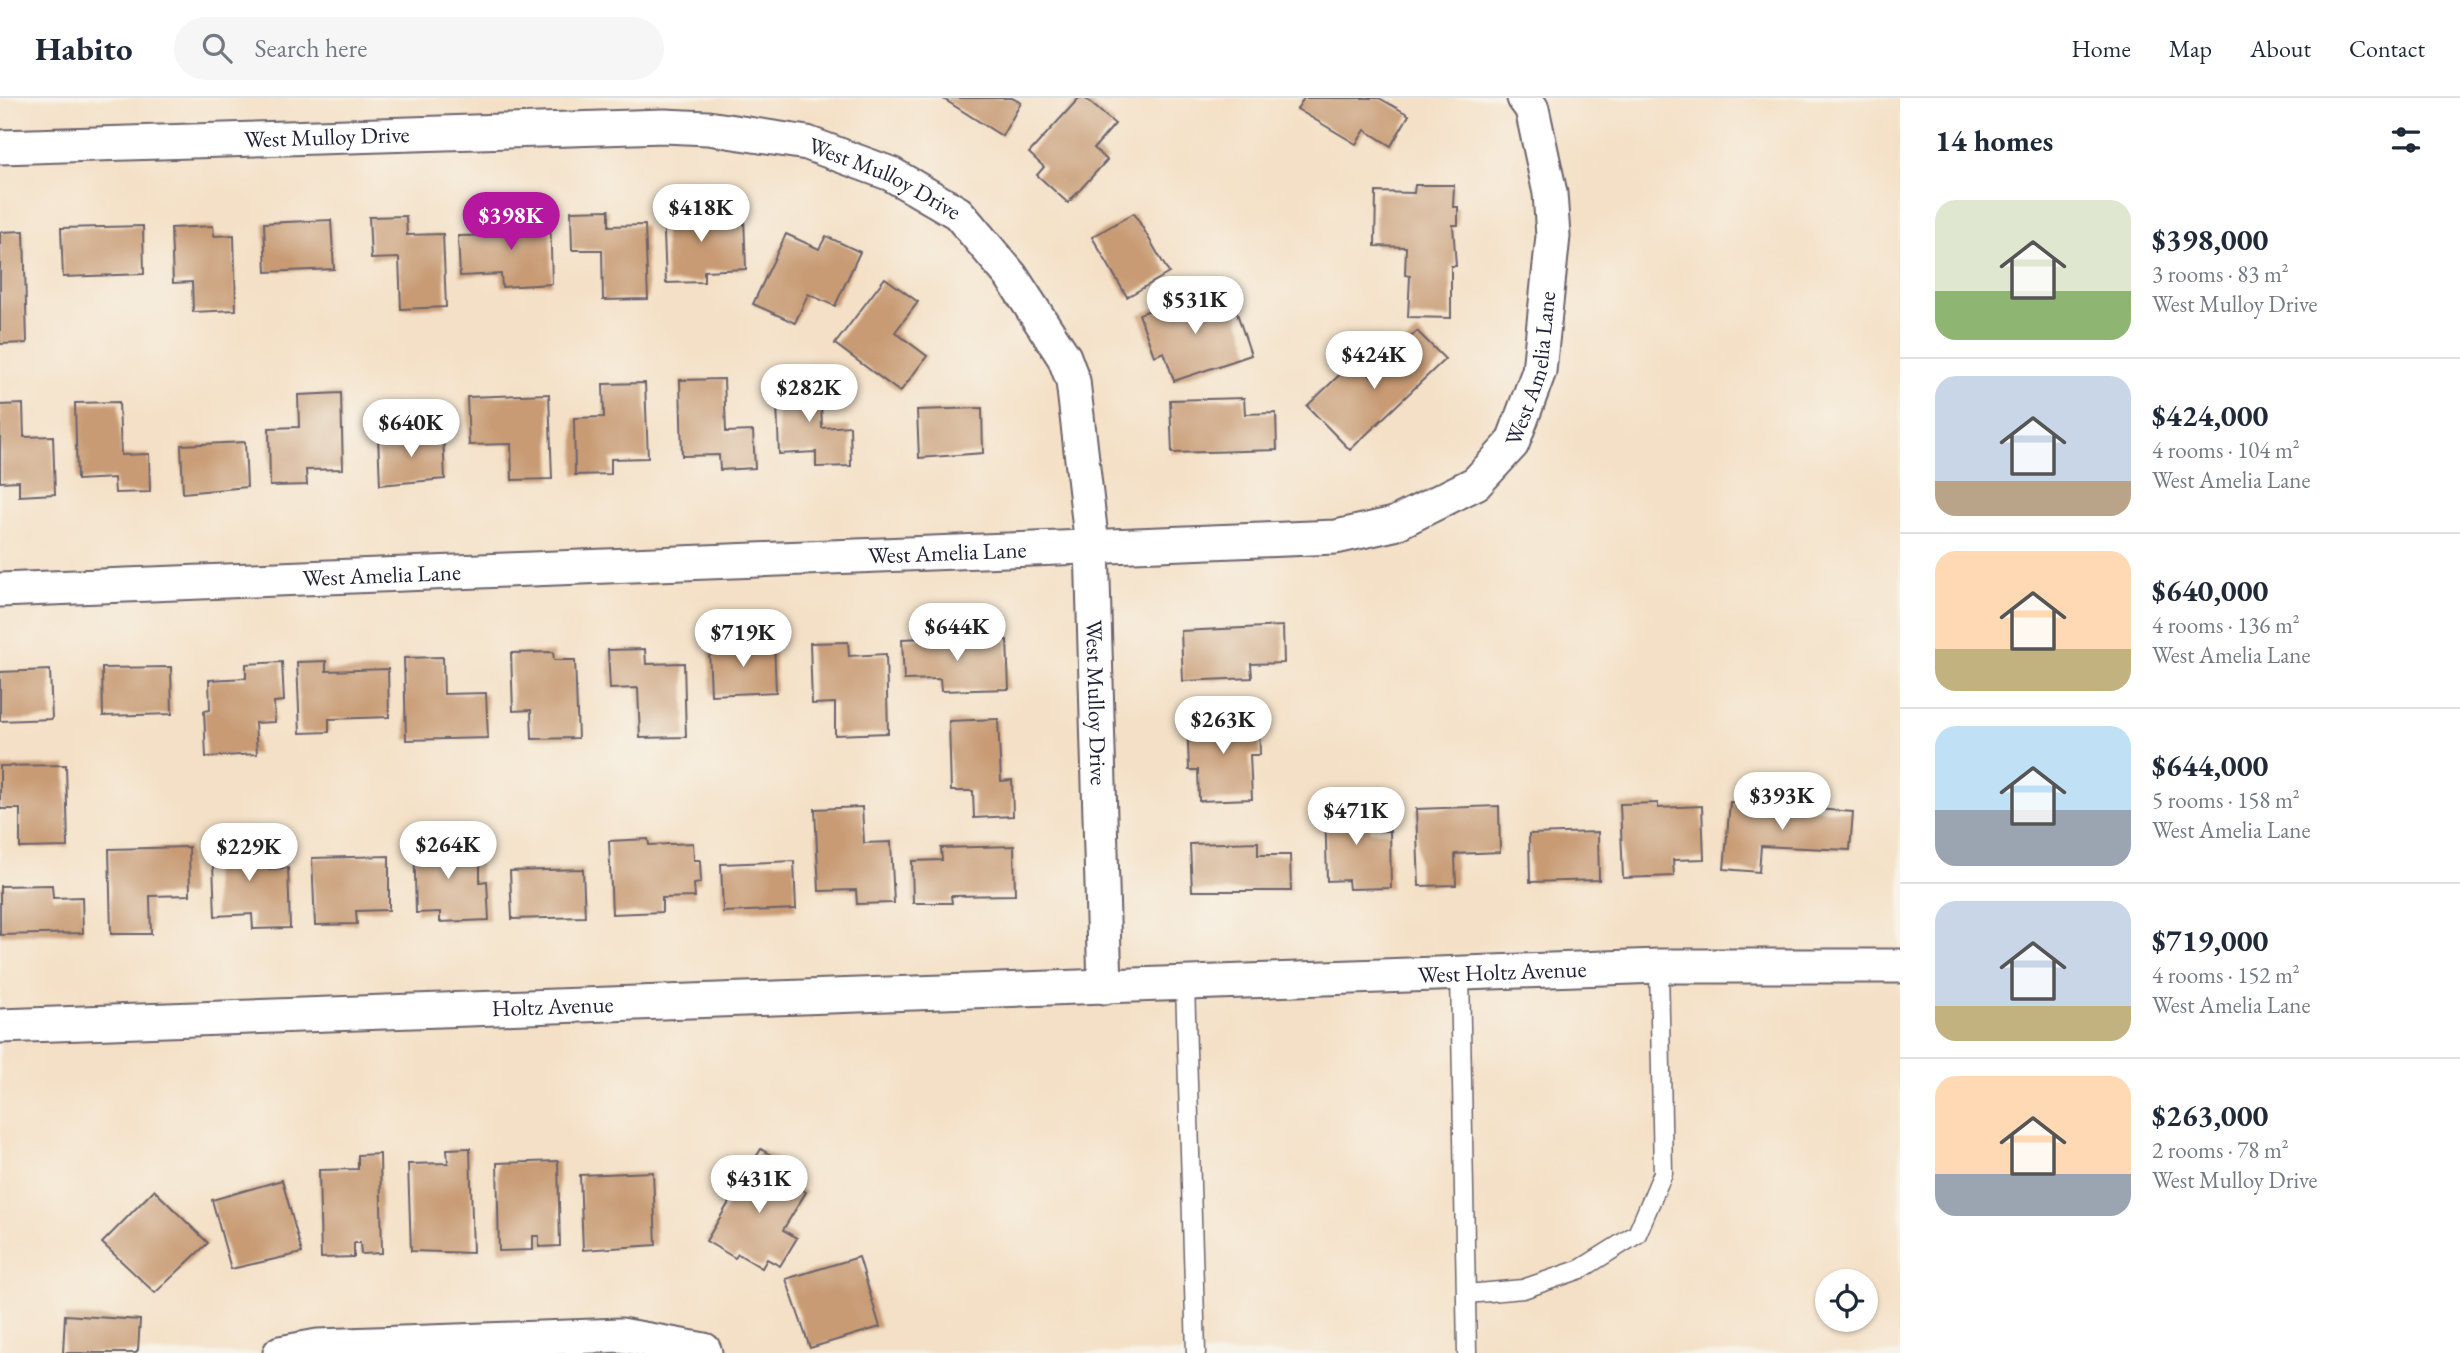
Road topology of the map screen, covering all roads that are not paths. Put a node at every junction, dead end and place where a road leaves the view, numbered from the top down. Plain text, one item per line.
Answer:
1 (1524, 98) edge
2 (0, 146) edge
3 (1092, 546) junction
4 (0, 590) edge
5 (1659, 966) junction
6 (1900, 966) edge
7 (1460, 973) junction
8 (1185, 983) junction
9 (1105, 987) junction
10 (0, 1026) edge
11 (1467, 1294) junction
12 (705, 1351) edge
13 (280, 1353) edge
14 (1196, 1353) edge
15 (1467, 1353) edge

1 - 3 street, West Amelia Lane
2 - 3 street, West Mulloy Drive
3 - 4 street, West Amelia Lane
3 - 9 street, West Mulloy Drive
5 - 6 street, West Holtz Avenue
5 - 7 street, West Holtz Avenue
5 - 11 lane
7 - 8 street, West Holtz Avenue
7 - 11 lane
8 - 9 street, West Holtz Avenue
8 - 14 lane
9 - 10 street, Holtz Avenue
11 - 15 lane
12 - 13 street

